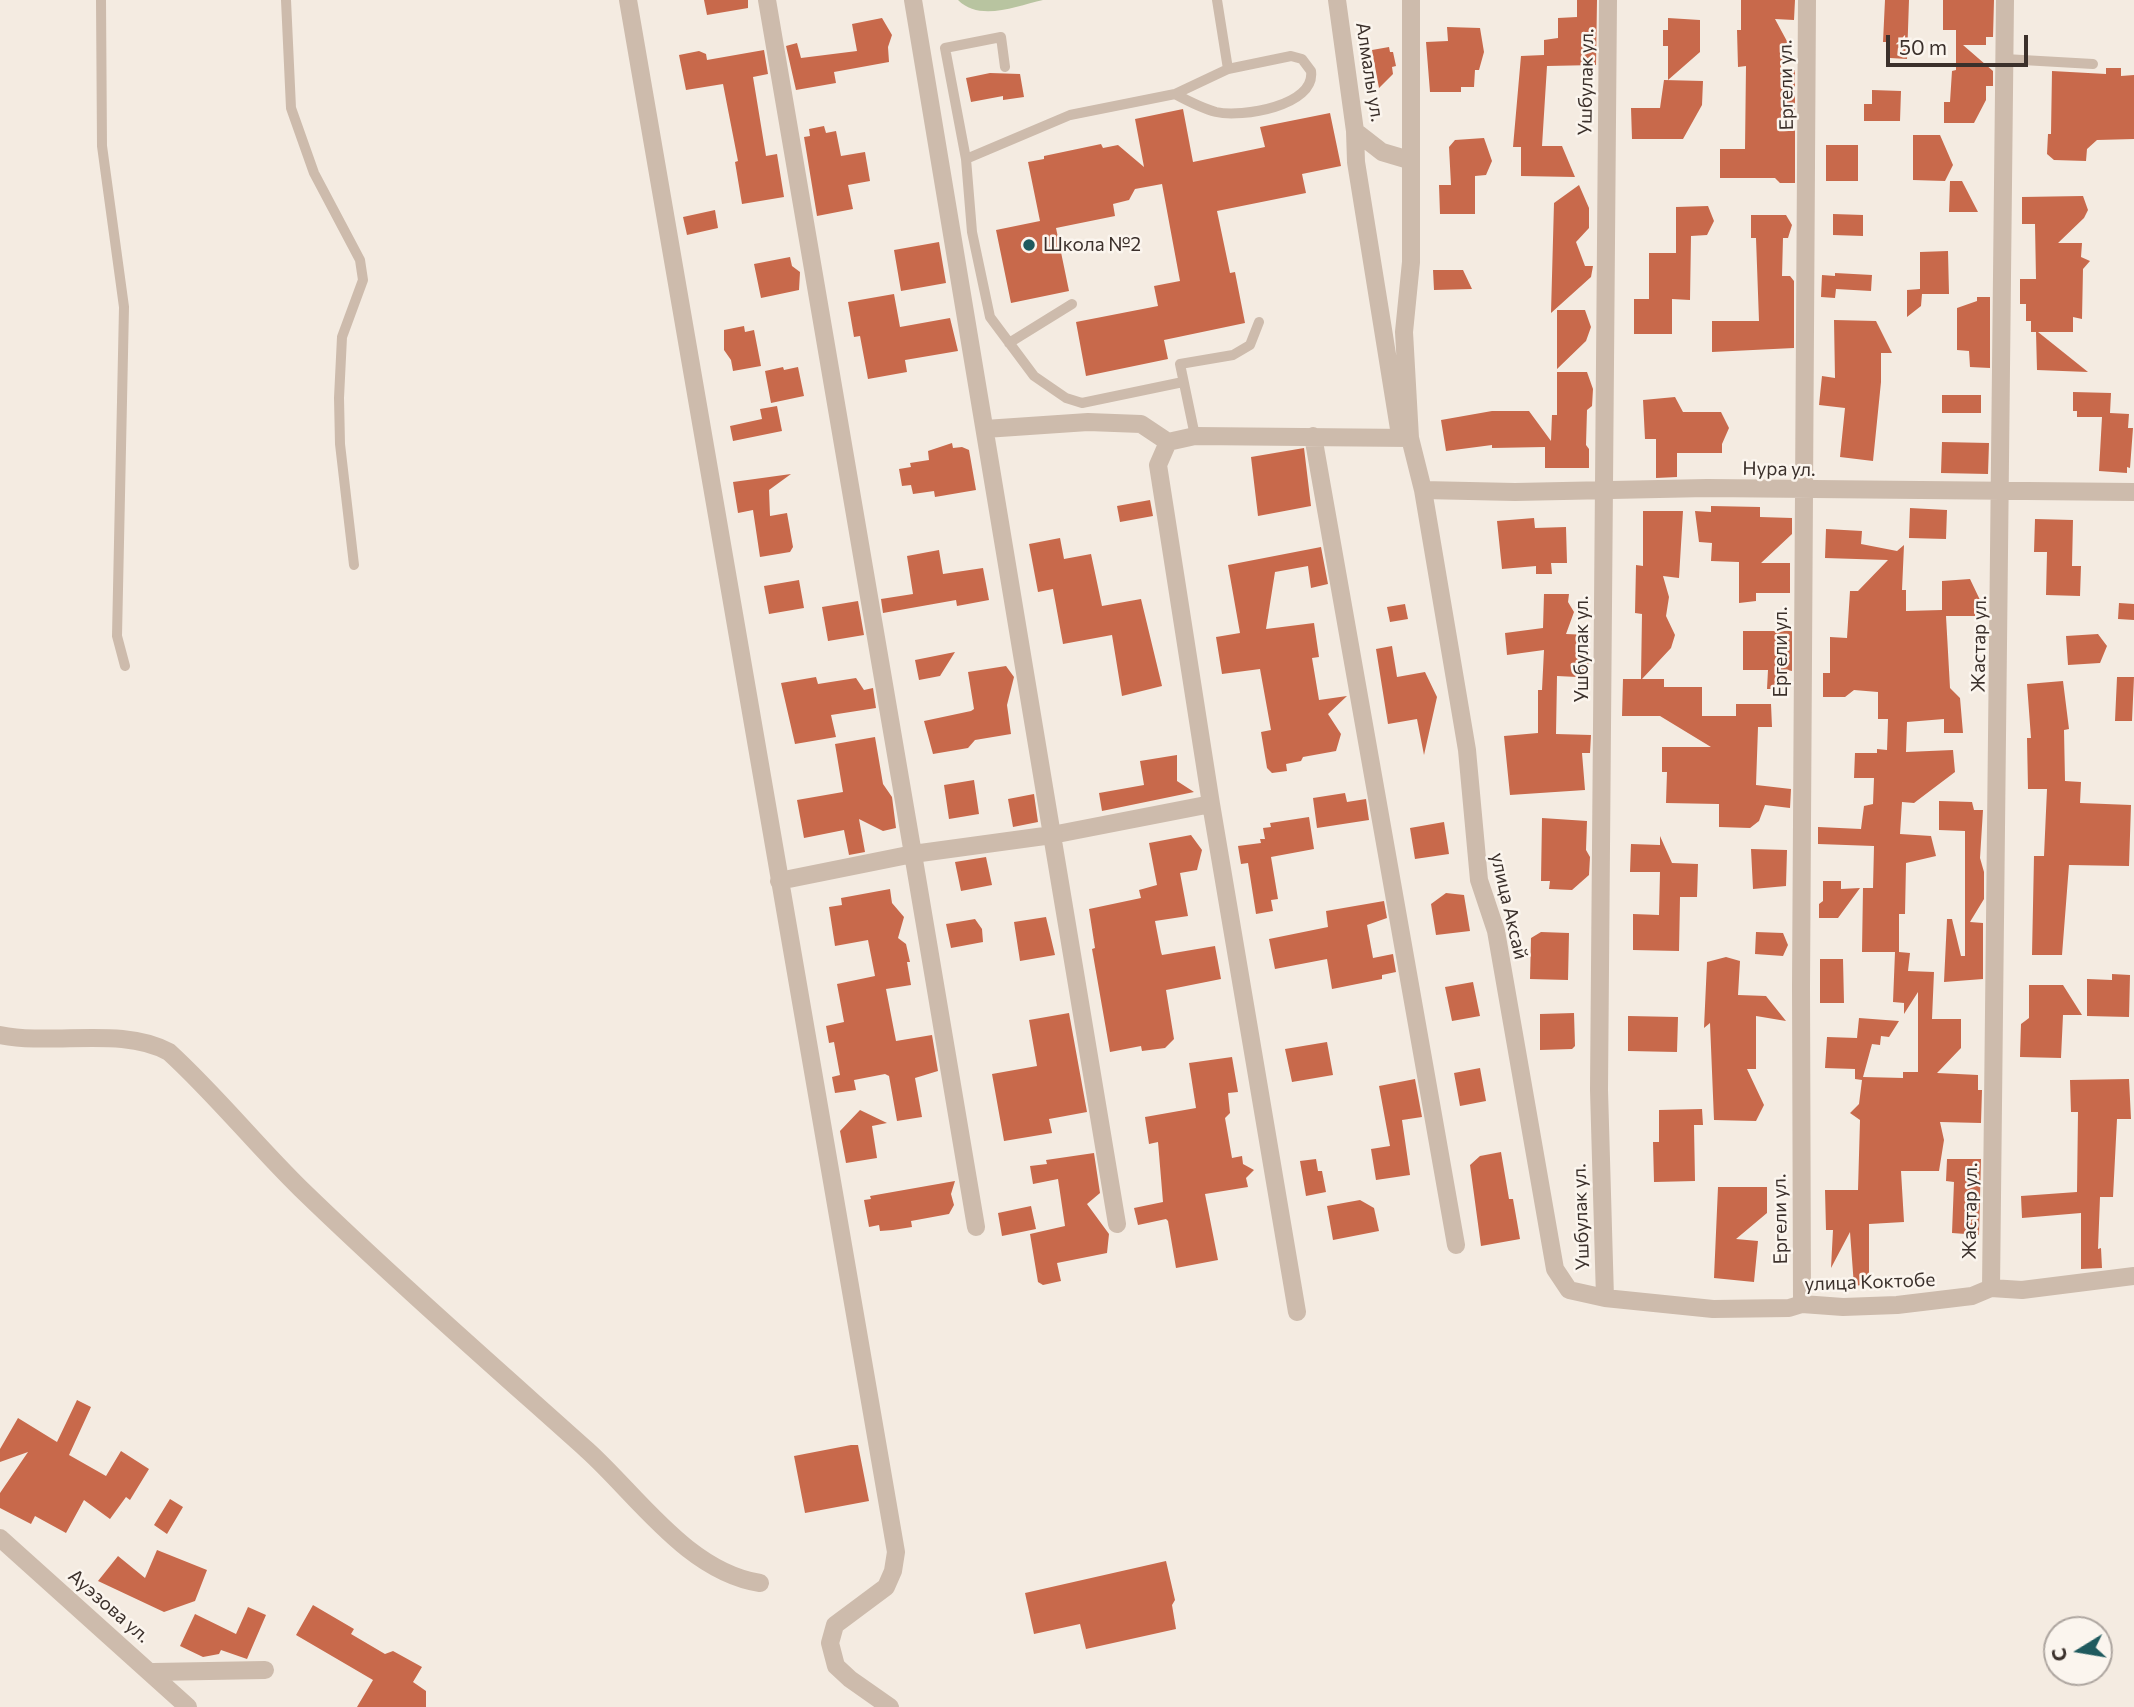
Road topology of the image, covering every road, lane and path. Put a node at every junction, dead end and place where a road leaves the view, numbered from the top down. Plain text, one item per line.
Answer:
1 (100, 0) edge
2 (286, 0) edge
3 (628, 0) edge
4 (767, 0) edge
5 (913, 0) edge
6 (1217, 0) edge
7 (1338, 0) edge
8 (1411, 0) edge
9 (1608, 0) edge
10 (1807, 0) edge
11 (2005, 0) edge
12 (2004, 59) junction
13 (2093, 64) dead end
14 (1005, 67) dead end
15 (1228, 69) junction
16 (1175, 94) junction
17 (1355, 131) junction
18 (966, 159) junction
19 (1409, 160) junction
20 (1072, 304) dead end
21 (1259, 322) dead end
22 (1009, 343) junction
23 (1183, 382) junction
24 (985, 429) junction
25 (1195, 436) junction
26 (1313, 436) junction
27 (1405, 437) junction
28 (1168, 442) junction
29 (1423, 490) junction
30 (1604, 491) junction
31 (1803, 491) junction
32 (2134, 492) edge
33 (2001, 493) junction
34 (354, 565) dead end
35 (125, 666) dead end
36 (1211, 804) junction
37 (1052, 835) junction
38 (913, 854) junction
39 (779, 881) junction
40 (0, 1035) edge
41 (1117, 1224) dead end
42 (976, 1227) dead end
43 (1456, 1245) dead end
44 (2134, 1276) edge
45 (1991, 1288) junction
46 (1605, 1298) junction
47 (1802, 1304) junction
48 (1297, 1312) dead end
49 (0, 1538) edge
50 (760, 1583) dead end
51 (265, 1670) dead end
52 (153, 1672) junction
53 (188, 1707) edge
54 (890, 1707) edge

1 - 35 lane
2 - 34 lane
3 - 39 street
4 - 38 street
5 - 24 street
6 - 15 lane
7 - 17 street, Алмалы ул.
8 - 19 street
9 - 30 street, Ушбулак ул.
10 - 31 street, Ергели ул.
11 - 12 street, Жастар ул.
12 - 13 lane
12 - 33 street, Жастар ул.
14 - 18 lane
15 - 16 lane
15 - 16 lane
16 - 18 lane
17 - 19 street, Алмалы ул.
17 - 27 street
18 - 22 lane
19 - 27 street
20 - 22 lane
21 - 23 lane
22 - 23 lane
23 - 25 lane
24 - 28 street
24 - 37 street
25 - 26 street
25 - 28 street
26 - 27 street
26 - 43 street
27 - 29 street, улица Аксай
28 - 36 street
29 - 30 street, Нура ул.
29 - 46 street, улица Аксай
30 - 31 street, Нура ул.
30 - 46 street, Ушбулак ул.
31 - 33 street, Нура ул.
31 - 47 street, Ергели ул.
32 - 33 street, Нура ул.
33 - 45 street, Жастар ул.
36 - 37 street
36 - 48 street
37 - 38 street
37 - 41 street
38 - 39 street
38 - 42 street
39 - 54 street
40 - 50 street
44 - 45 street, улица Коктобе
45 - 47 street, улица Коктобе
46 - 47 street, улица Коктобе
49 - 52 street, Ауэзова ул.
51 - 52 street
52 - 53 street, Ауэзова ул.

